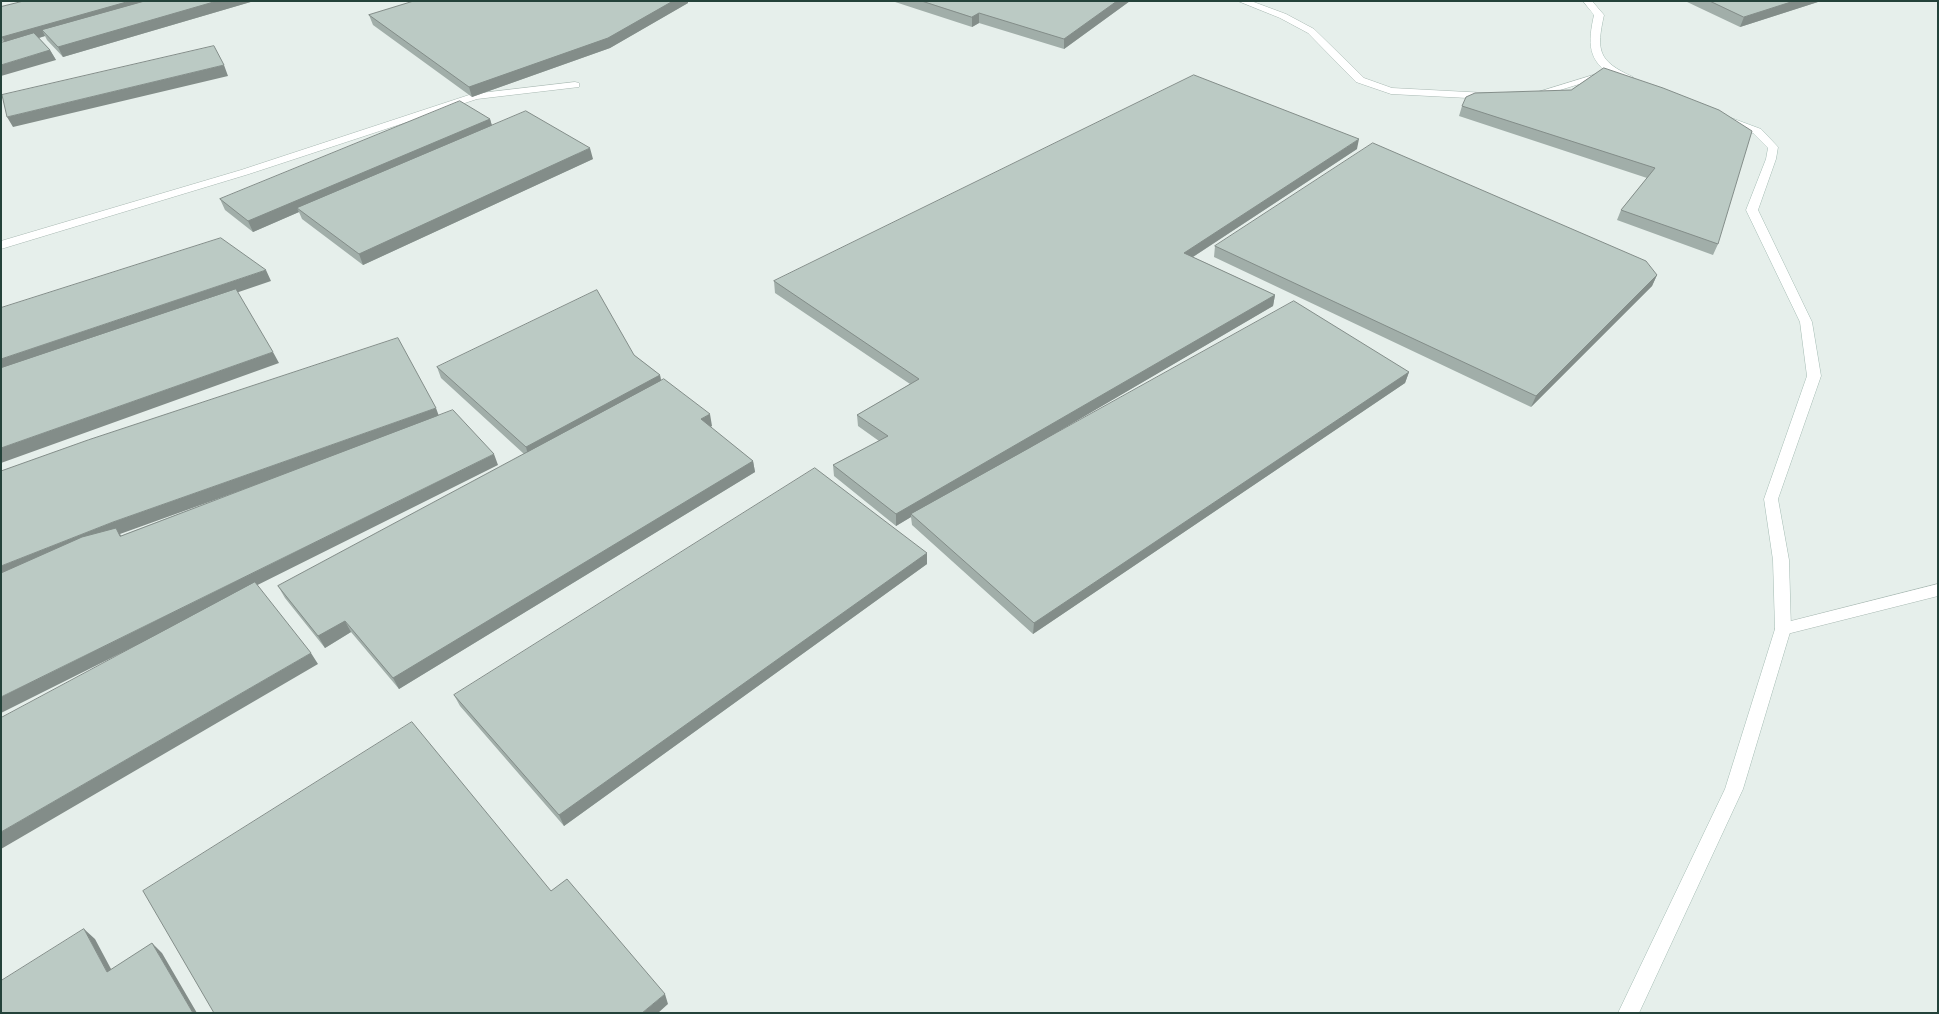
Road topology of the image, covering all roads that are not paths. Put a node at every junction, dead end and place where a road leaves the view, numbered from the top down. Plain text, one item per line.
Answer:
1 (1242, 1) edge
2 (1587, 1) edge
3 (1613, 72) junction
4 (1640, 83) edge
5 (576, 85) dead end
6 (1496, 96) edge
7 (1522, 96) edge
8 (1712, 113) edge
9 (1, 245) edge
10 (1938, 590) edge
11 (1783, 629) junction
12 (1628, 1013) edge

1 - 6 street
2 - 3 street
3 - 4 street
3 - 7 street
5 - 9 street
8 - 11 street
10 - 11 street
11 - 12 street

